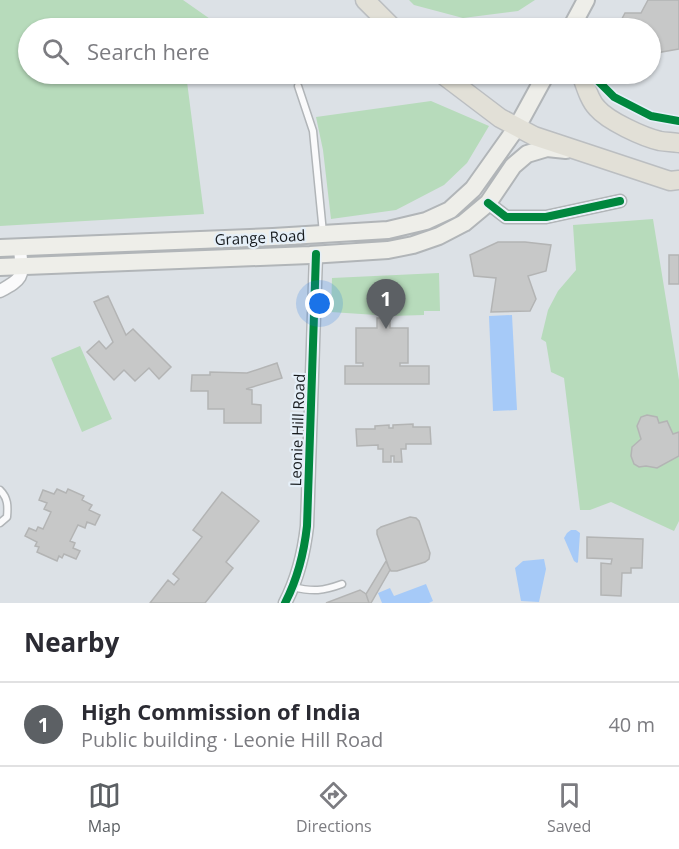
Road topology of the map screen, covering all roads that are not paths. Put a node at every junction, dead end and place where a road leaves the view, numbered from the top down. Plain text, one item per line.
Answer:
1 (365, 0) edge
2 (586, 0) edge
3 (383, 18) edge
4 (577, 18) edge
5 (455, 84) edge
6 (541, 84) edge
7 (585, 84) edge
8 (298, 86) dead end
9 (517, 127) junction
10 (679, 143) edge
11 (579, 151) junction
12 (676, 182) edge
13 (620, 201) dead end
14 (488, 203) junction
15 (323, 234) junction
16 (0, 248) edge
17 (20, 248) junction
18 (316, 254) junction
19 (0, 261) edge
20 (21, 265) junction
21 (0, 267) edge
22 (0, 291) edge
23 (0, 489) edge
24 (0, 523) edge
25 (342, 584) dead end
26 (293, 587) junction
27 (285, 603) edge

1 - 3 main road
2 - 4 main road
5 - 9 main road
6 - 9 main road
7 - 10 main road
8 - 15 lane
9 - 11 main road, Grange Road
9 - 15 main road, Grange Road
11 - 12 main road, Grange Road
11 - 14 main road, Grange Road
13 - 14 street
14 - 18 main road, Grange Road
15 - 17 main road, Grange Road
16 - 17 main road, Grange Road
16 - 19 street
17 - 20 street
18 - 20 main road, Grange Road
18 - 26 street, Leonie Hill Road
20 - 21 main road, Grange Road
20 - 22 street
23 - 24 lane
25 - 26 lane
26 - 27 street, Leonie Hill Road

